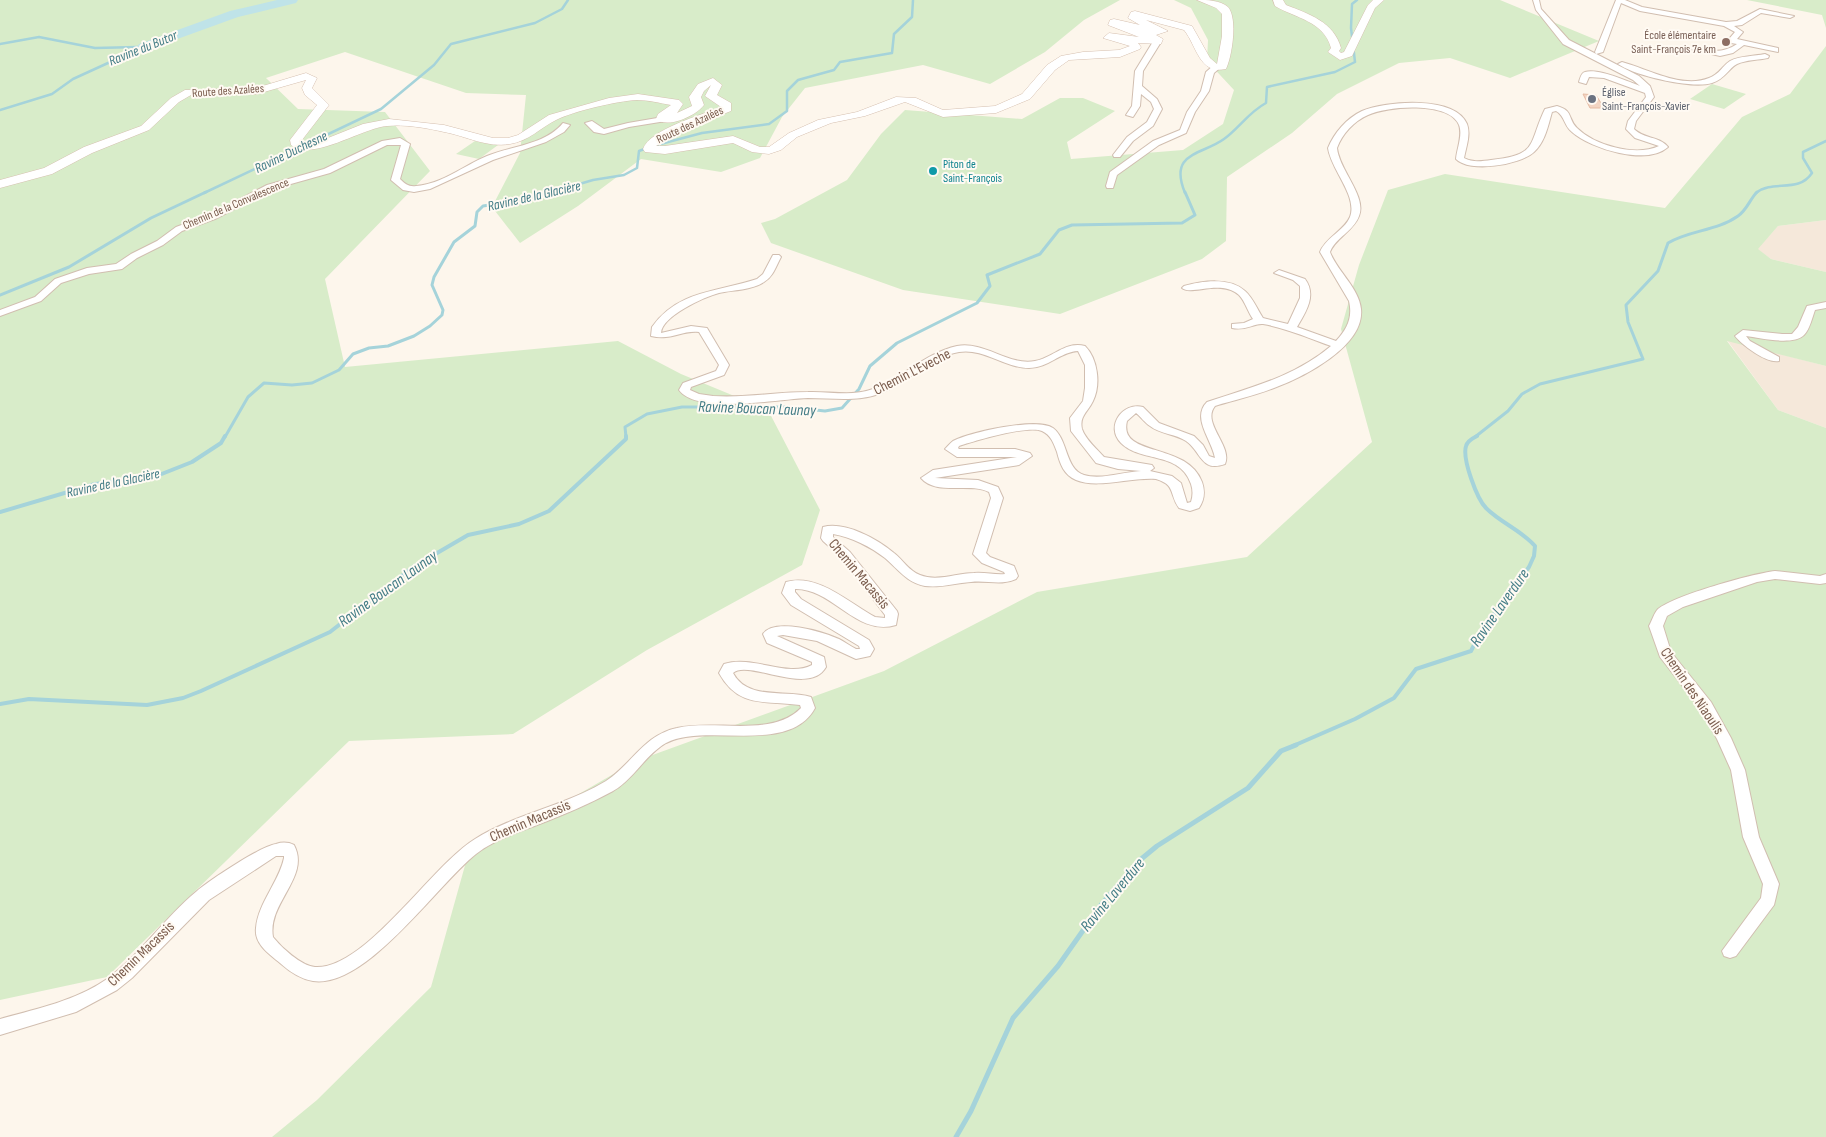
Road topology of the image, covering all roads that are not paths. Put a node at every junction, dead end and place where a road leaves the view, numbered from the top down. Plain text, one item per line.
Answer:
1 (1202, 0) edge
2 (1278, 0) edge
3 (1379, 0) edge
4 (1536, 0) edge
5 (1619, 0) edge
6 (1790, 16) dead end
7 (1726, 24) junction
8 (1158, 42) junction
9 (1743, 43) junction
10 (1694, 49) dead end
11 (1774, 50) dead end
12 (1601, 56) junction
13 (1765, 56) dead end
14 (1217, 67) junction
15 (1583, 82) dead end
16 (1137, 86) junction
17 (1649, 92) junction
18 (1130, 115) dead end
19 (663, 119) junction
20 (589, 123) dead end
21 (509, 141) junction
22 (1117, 155) dead end
23 (0, 184) edge
24 (1110, 186) dead end
25 (776, 258) dead end
26 (1279, 273) dead end
27 (1187, 288) dead end
28 (1826, 305) edge
29 (1, 310) edge
30 (1259, 320) junction
31 (1236, 326) dead end
32 (1291, 328) junction
33 (1340, 346) junction
34 (1775, 360) dead end
35 (1165, 478) junction
36 (1826, 578) edge
37 (1730, 951) dead end
38 (0, 1027) edge

1 - 14 main road
2 - 3 main road
4 - 12 street
5 - 7 street
5 - 12 street
6 - 7 street
7 - 9 street
8 - 14 main road
8 - 16 street
8 - 19 main road, Route des Azalées
9 - 10 street
9 - 11 street
12 - 13 street
12 - 17 street
14 - 24 street
15 - 17 street
16 - 18 street
16 - 22 street
17 - 33 street
19 - 20 street
19 - 21 main road, Route des Azalées
21 - 23 main road, Route des Azalées
21 - 29 street, Chemin de la Convalescence
25 - 35 street, Chemin L'Eveche
26 - 32 street
27 - 30 street
28 - 34 street
30 - 31 street
30 - 32 street
32 - 33 street
33 - 35 street
35 - 38 street, Chemin Macassis
36 - 37 street, Chemin des Niaoulis

